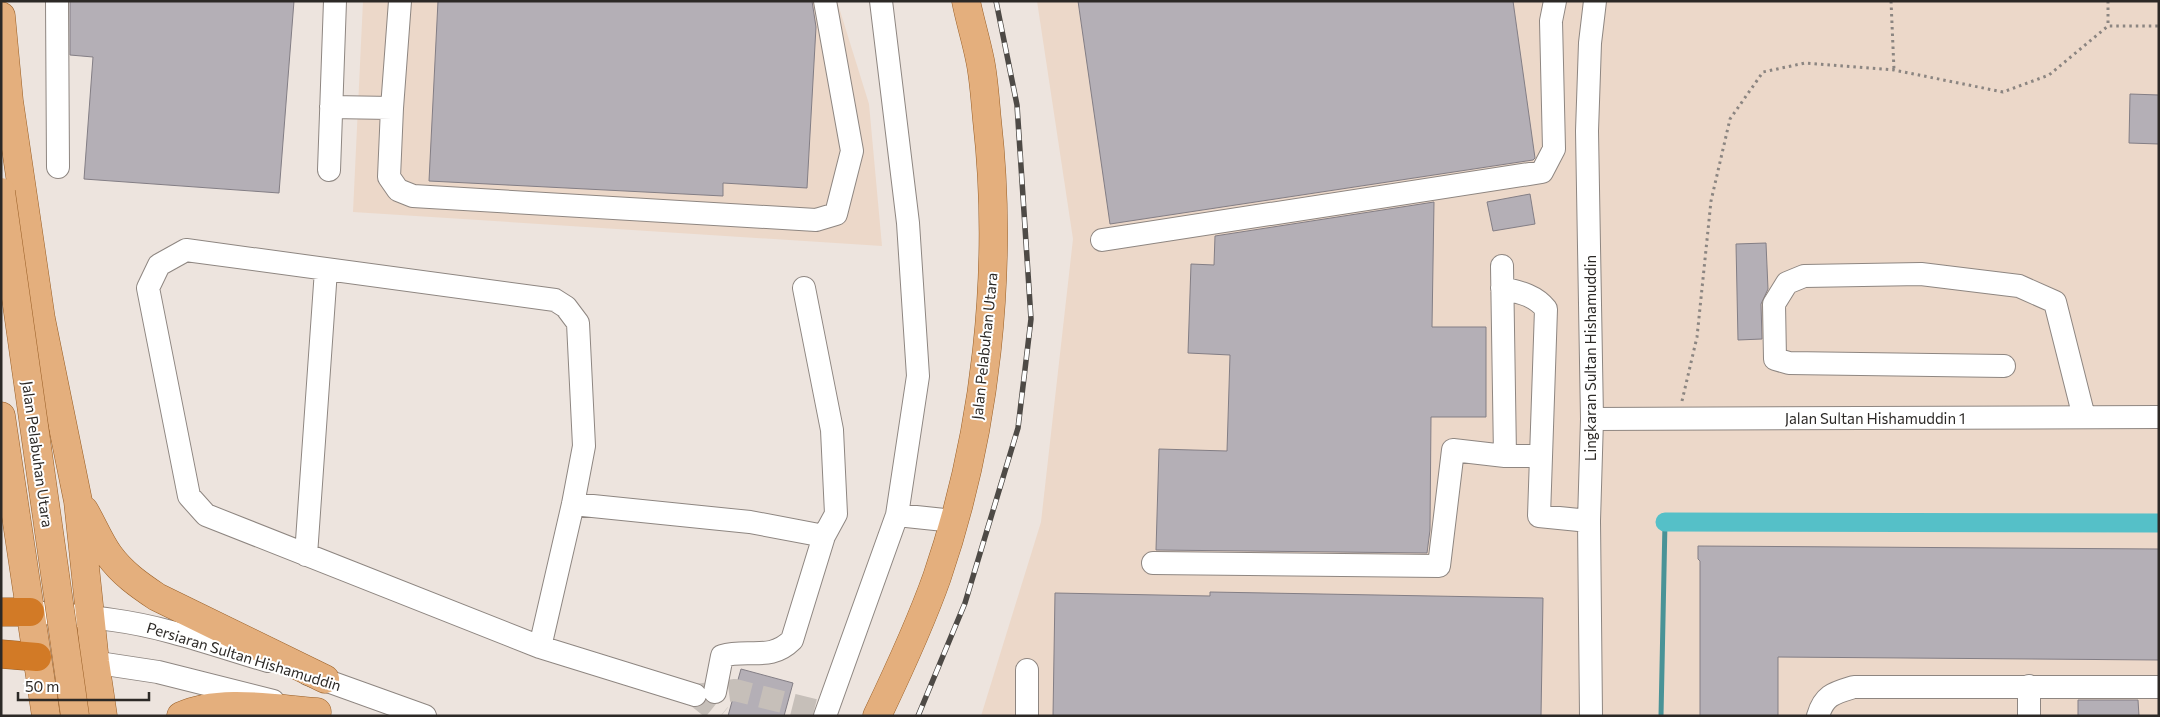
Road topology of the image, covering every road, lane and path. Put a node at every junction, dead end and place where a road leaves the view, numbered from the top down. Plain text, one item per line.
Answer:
1 (57, 1) edge
2 (335, 1) edge
3 (400, 1) edge
4 (825, 1) edge
5 (881, 1) edge
6 (966, 1) edge
7 (1555, 1) edge
8 (1595, 1) edge
9 (1891, 1) edge
10 (2108, 1) edge
11 (1, 16) edge
12 (2108, 26) junction
13 (2159, 26) edge
14 (1894, 70) junction
15 (331, 107) junction
16 (392, 108) junction
17 (58, 167) dead end
18 (329, 170) dead end
19 (1, 192) edge
20 (1102, 240) dead end
21 (326, 270) junction
22 (804, 288) dead end
23 (2004, 366) dead end
24 (1, 416) edge
25 (2159, 417) edge
26 (2084, 418) junction
27 (1592, 419) junction
28 (1678, 419) junction
29 (1505, 456) junction
30 (1540, 456) junction
31 (78, 500) junction
32 (574, 504) junction
33 (897, 515) junction
34 (954, 521) junction
35 (1589, 521) junction
36 (824, 536) junction
37 (306, 555) junction
38 (1153, 563) dead end
39 (1, 612) edge
40 (30, 612) junction
41 (90, 617) junction
42 (540, 647) junction
43 (1, 654) edge
44 (37, 657) junction
45 (95, 662) junction
46 (1027, 670) dead end
47 (325, 679) junction
48 (2029, 686) junction
49 (2159, 687) edge
50 (323, 714) edge
51 (46, 716) edge
52 (75, 716) edge
53 (103, 716) edge
54 (182, 716) edge
55 (425, 716) edge
56 (825, 716) edge
57 (879, 716) edge
58 (1027, 716) edge
59 (1590, 716) edge
60 (1818, 716) edge
61 (2029, 716) edge

1 - 17 street
2 - 15 street
3 - 16 street
4 - 16 street
5 - 33 street
6 - 34 main road, Jalan Pelabuhan Utara
7 - 20 street
8 - 27 street, Lingkaran Sultan Hishamuddin
9 - 14 path
10 - 12 path
11 - 31 main road
12 - 13 path
12 - 14 path
14 - 28 path
15 - 16 street
15 - 18 street
19 - 52 main road, Jalan Pelabuhan Utara, bridge
21 - 32 street
21 - 37 street
21 - 37 street
22 - 36 street
23 - 26 street
24 - 40 main road
25 - 26 street, Jalan Sultan Hishamuddin 1
26 - 28 street, Jalan Sultan Hishamuddin 1
27 - 28 street, Jalan Sultan Hishamuddin 1
27 - 35 street, Lingkaran Sultan Hishamuddin
29 - 30 street
29 - 30 street
29 - 38 street
30 - 35 street
31 - 41 main road
31 - 47 main road
32 - 36 street
32 - 42 street
33 - 34 street
33 - 56 street
34 - 57 main road, Jalan Pelabuhan Utara
35 - 59 street, Lingkaran Sultan Hishamuddin
36 - 42 street
37 - 42 street
39 - 40 highway
40 - 41 street, Persiaran Sultan Hishamuddin
40 - 44 main road
41 - 45 main road
41 - 47 street, Persiaran Sultan Hishamuddin
43 - 44 highway
44 - 45 street
44 - 51 main road
45 - 50 street
45 - 53 main road
46 - 58 street
47 - 55 street, Persiaran Sultan Hishamuddin
48 - 49 street
48 - 60 street
48 - 61 street
50 - 54 main road

